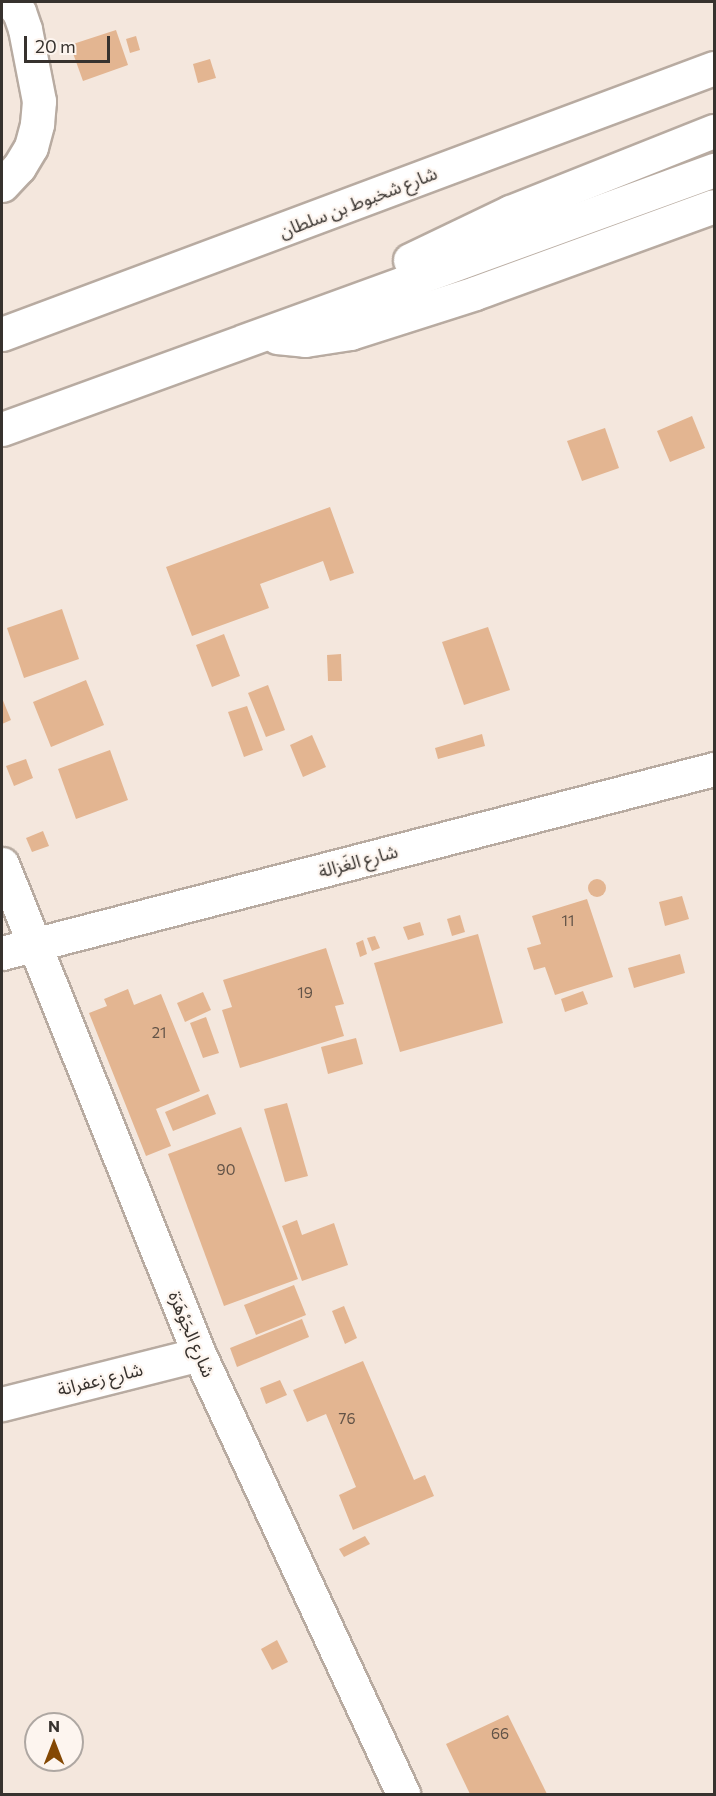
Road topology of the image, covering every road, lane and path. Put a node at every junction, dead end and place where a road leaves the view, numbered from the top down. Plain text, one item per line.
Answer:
1 (11, 2) edge
2 (714, 68) edge
3 (714, 131) edge
4 (714, 170) edge
5 (2, 185) edge
6 (714, 206) edge
7 (330, 311) junction
8 (2, 334) edge
9 (264, 334) junction
10 (2, 429) edge
11 (714, 769) edge
12 (2, 864) edge
13 (34, 945) junction
14 (2, 954) edge
15 (199, 1354) junction
16 (2, 1404) edge
17 (403, 1794) edge

1 - 5 main road
2 - 8 main road, شارع شخبوط بن سلطان
3 - 7 main road
4 - 7 main road
6 - 9 main road
7 - 9 main road
9 - 10 main road
11 - 13 main road, شارع الغَزالة
12 - 13 main road, شارع الجَوْهَرَة
13 - 14 main road, شارع الغَزالة
13 - 15 main road, شارع الجَوْهَرَة
15 - 16 main road, شارع زعفرانة
15 - 17 main road, شارع الجَوْهَرَة

